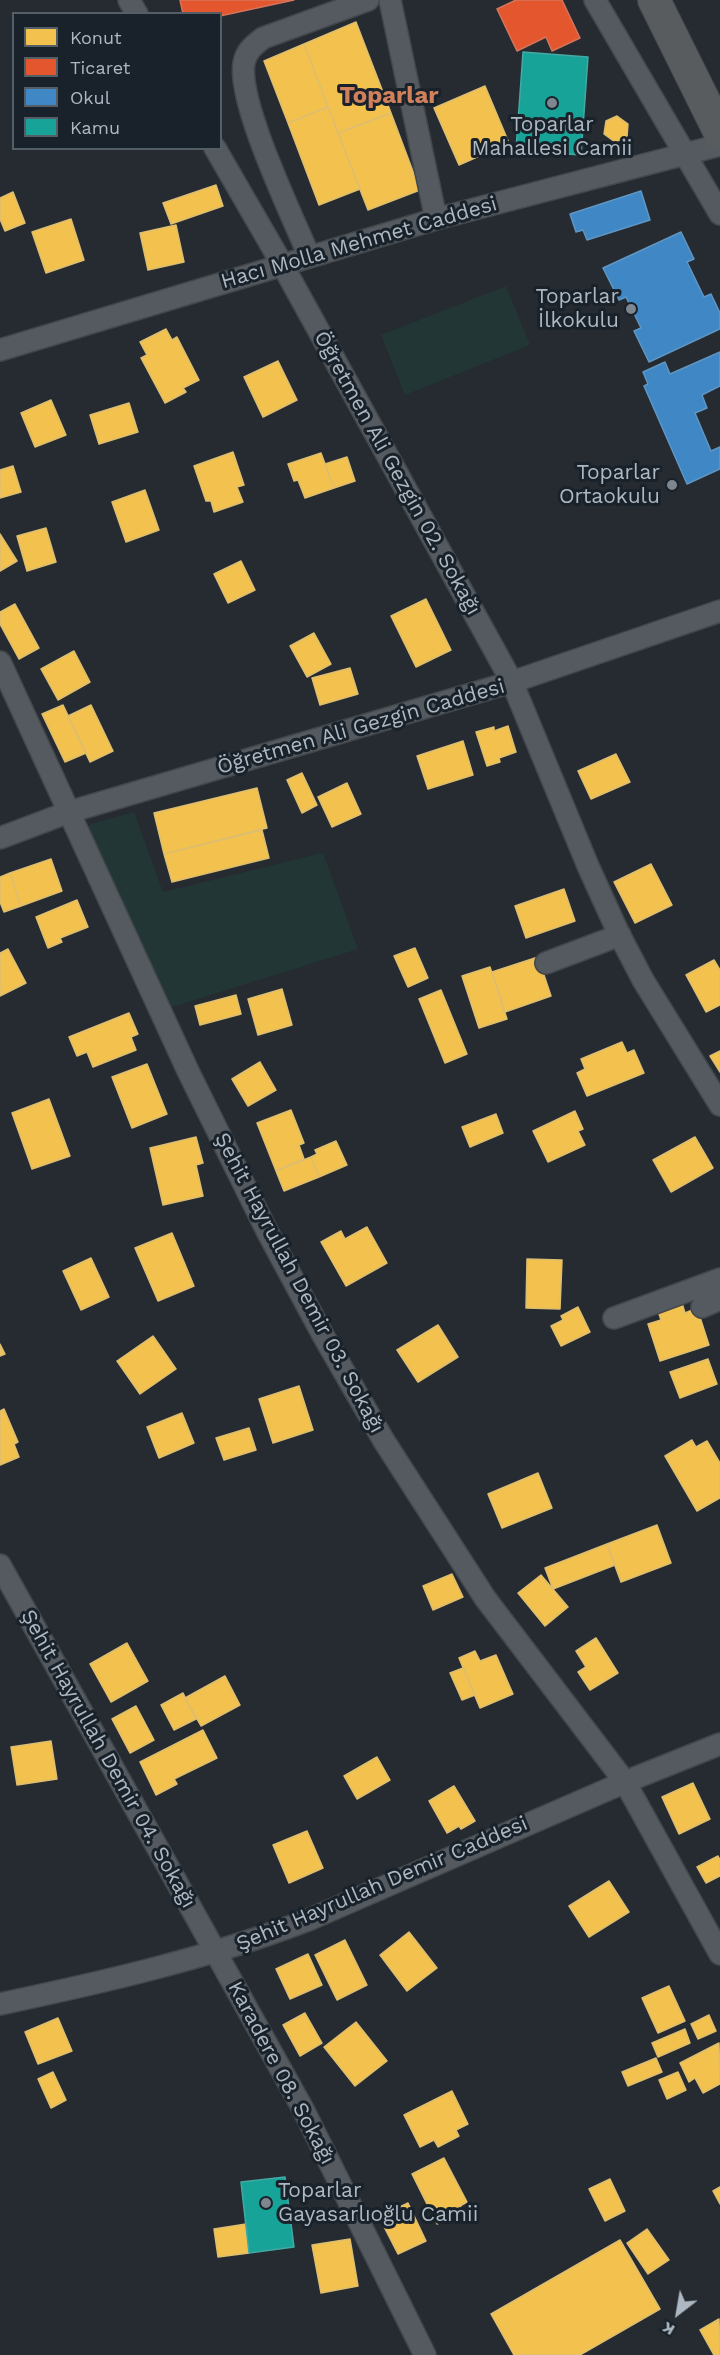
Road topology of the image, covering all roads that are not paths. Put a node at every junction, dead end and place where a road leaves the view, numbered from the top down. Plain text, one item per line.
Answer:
1 (368, 0) edge
2 (390, 0) edge
3 (595, 0) edge
4 (654, 0) edge
5 (720, 133) edge
6 (720, 145) edge
7 (216, 150) edge
8 (686, 154) junction
9 (720, 214) edge
10 (436, 219) junction
11 (309, 256) junction
12 (282, 264) junction
13 (0, 350) edge
14 (720, 612) edge
15 (0, 662) edge
16 (512, 682) junction
17 (69, 812) junction
18 (0, 838) edge
19 (620, 935) junction
20 (546, 963) dead end
21 (720, 1105) edge
22 (720, 1280) edge
23 (614, 1318) dead end
24 (0, 1565) edge
25 (720, 1744) edge
26 (626, 1782) junction
27 (215, 1952) junction
28 (720, 1954) edge
29 (0, 2004) edge
30 (425, 2355) edge

1 - 11 street
2 - 10 street
3 - 8 street
4 - 5 highway
6 - 8 street, Hacı Molla Mehmet Caddesi
7 - 12 street, Öğretmen Ali Gezgin 02. Sokağı
8 - 9 street
8 - 10 street, Hacı Molla Mehmet Caddesi
10 - 11 street, Hacı Molla Mehmet Caddesi
11 - 12 street, Hacı Molla Mehmet Caddesi
12 - 13 street, Hacı Molla Mehmet Caddesi
12 - 16 street, Öğretmen Ali Gezgin 02. Sokağı
14 - 16 street, Öğretmen Ali Gezgin Caddesi
15 - 17 street, Şehit Hayrullah Demir 03. Sokağı
16 - 17 street, Öğretmen Ali Gezgin Caddesi
16 - 19 street, Öğretmen Ali Gezgin 02. Sokağı
17 - 18 street, Öğretmen Ali Gezgin Caddesi
17 - 26 street, Şehit Hayrullah Demir 03. Sokağı
19 - 20 street
19 - 21 street, Öğretmen Ali Gezgin 02. Sokağı
22 - 23 street
24 - 27 street, Şehit Hayrullah Demir 04. Sokağı
25 - 26 street, Şehit Hayrullah Demir Caddesi
26 - 27 street, Şehit Hayrullah Demir Caddesi
26 - 28 street, Şehit Hayrullah Demir 03. Sokağı
27 - 29 street, Şehit Hayrullah Demir Caddesi
27 - 30 street, Karadere 08. Sokağı

